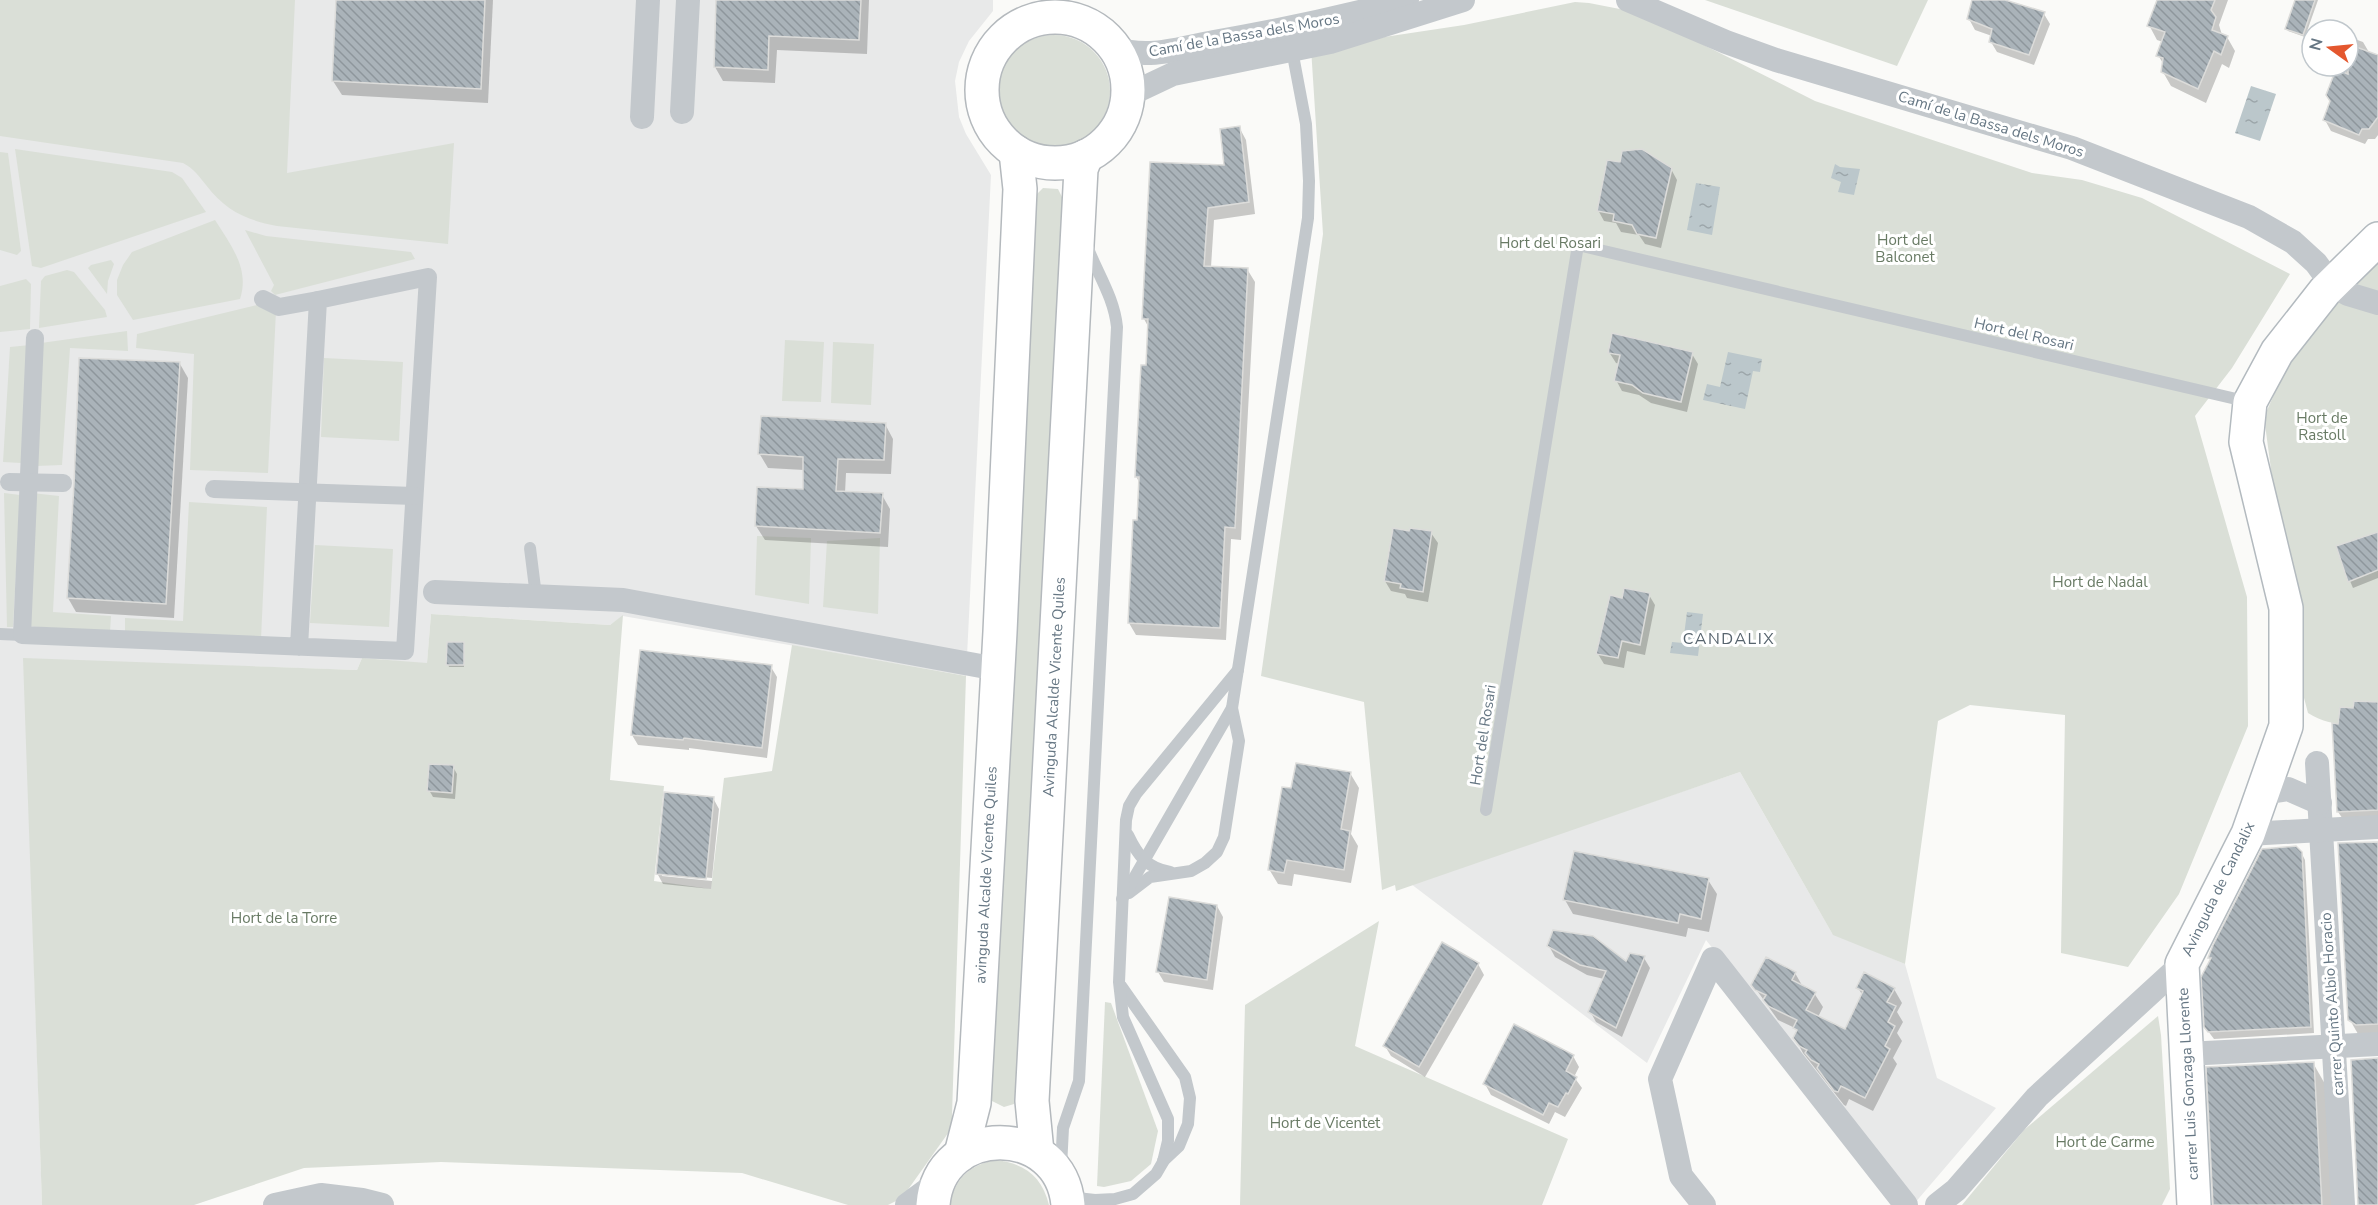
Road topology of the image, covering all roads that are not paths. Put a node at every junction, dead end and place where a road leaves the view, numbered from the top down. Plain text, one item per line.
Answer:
1 (648, 0) edge
2 (688, 0) edge
3 (1407, 0) edge
4 (1463, 0) edge
5 (1628, 0) edge
6 (1027, 12) edge
7 (1099, 25) edge
8 (1292, 50) junction
9 (644, 72) junction
10 (684, 74) junction
11 (1126, 106) junction
12 (682, 112) dead end
13 (642, 117) dead end
14 (1016, 152) junction
15 (1086, 156) junction
16 (1079, 221) junction
17 (2378, 239) edge
18 (2332, 285) junction
19 (263, 299) dead end
20 (318, 300) junction
21 (2378, 303) edge
22 (35, 338) dead end
23 (2250, 402) junction
24 (9, 482) dead end
25 (28, 482) junction
26 (63, 483) dead end
27 (214, 489) dead end
28 (308, 492) junction
29 (414, 496) junction
30 (530, 548) dead end
31 (435, 592) dead end
32 (536, 596) junction
33 (0, 634) edge
34 (22, 635) junction
35 (299, 646) junction
36 (997, 669) junction
37 (1239, 669) junction
38 (1232, 708) junction
39 (2317, 763) dead end
40 (2263, 793) junction
41 (2320, 803) junction
42 (1486, 810) dead end
43 (2378, 827) edge
44 (2321, 830) junction
45 (1127, 834) junction
46 (2248, 834) junction
47 (1144, 862) junction
48 (1174, 873) junction
49 (1122, 898) junction
50 (2182, 964) junction
51 (1119, 982) junction
52 (2378, 1044) edge
53 (2335, 1046) junction
54 (2186, 1054) junction
55 (1037, 1152) junction
56 (961, 1154) junction
57 (1163, 1162) junction
58 (936, 1194) edge
59 (1066, 1194) edge
60 (275, 1205) edge
61 (382, 1205) edge
62 (907, 1205) edge
63 (1704, 1205) edge
64 (1906, 1205) edge
65 (1937, 1205) edge
66 (2194, 1205) edge
67 (2343, 1205) edge

1 - 9 street
2 - 10 street
3 - 7 street, Camí de la Bassa dels Moros
4 - 8 street, Camí de la Bassa dels Moros
5 - 18 street, Camí de la Bassa dels Moros
6 - 7 main road
6 - 14 main road
7 - 11 main road
8 - 11 street, Camí de la Bassa dels Moros
8 - 37 lane
9 - 10 street
9 - 13 street
10 - 12 street
11 - 15 main road
14 - 15 main road
14 - 36 main road, avinguda Alcalde Vicente Quiles
15 - 16 main road
16 - 55 main road, Avinguda Alcalde Vicente Quiles
16 - 59 lane
17 - 18 main road, Avinguda de Candalix
18 - 21 street
18 - 23 main road, Avinguda de Candalix
19 - 20 street
20 - 28 street
20 - 29 street
22 - 25 street
23 - 40 main road, Avinguda de Candalix
23 - 42 lane, Hort del Rosari
24 - 25 street
25 - 26 street
25 - 34 street
27 - 28 street
28 - 29 street
28 - 35 street
29 - 35 street
30 - 32 lane
31 - 32 street
32 - 36 street
33 - 34 lane
34 - 35 street
36 - 56 main road, avinguda Alcalde Vicente Quiles
37 - 38 lane
37 - 45 lane
38 - 47 lane
38 - 48 lane
39 - 41 street, carrer Quinto Albio Horacio
40 - 41 street
40 - 46 main road, Avinguda de Candalix
41 - 44 street, carrer Quinto Albio Horacio
43 - 44 street
44 - 46 street
44 - 53 street, carrer Quinto Albio Horacio
45 - 47 lane
45 - 49 lane
46 - 50 main road, Avinguda de Candalix
47 - 48 lane
47 - 49 lane
48 - 49 lane
49 - 51 lane
50 - 54 main road, carrer Luis Gonzaga Llorente
50 - 65 street, Avinguda de Candalix
51 - 57 lane
51 - 57 lane
52 - 53 street
53 - 54 street
53 - 67 street, carrer Quinto Albio Horacio
54 - 66 main road, carrer Luis Gonzaga Llorente
55 - 56 main road
55 - 59 main road
56 - 58 main road
57 - 59 lane
58 - 62 street
60 - 61 street
63 - 64 street

